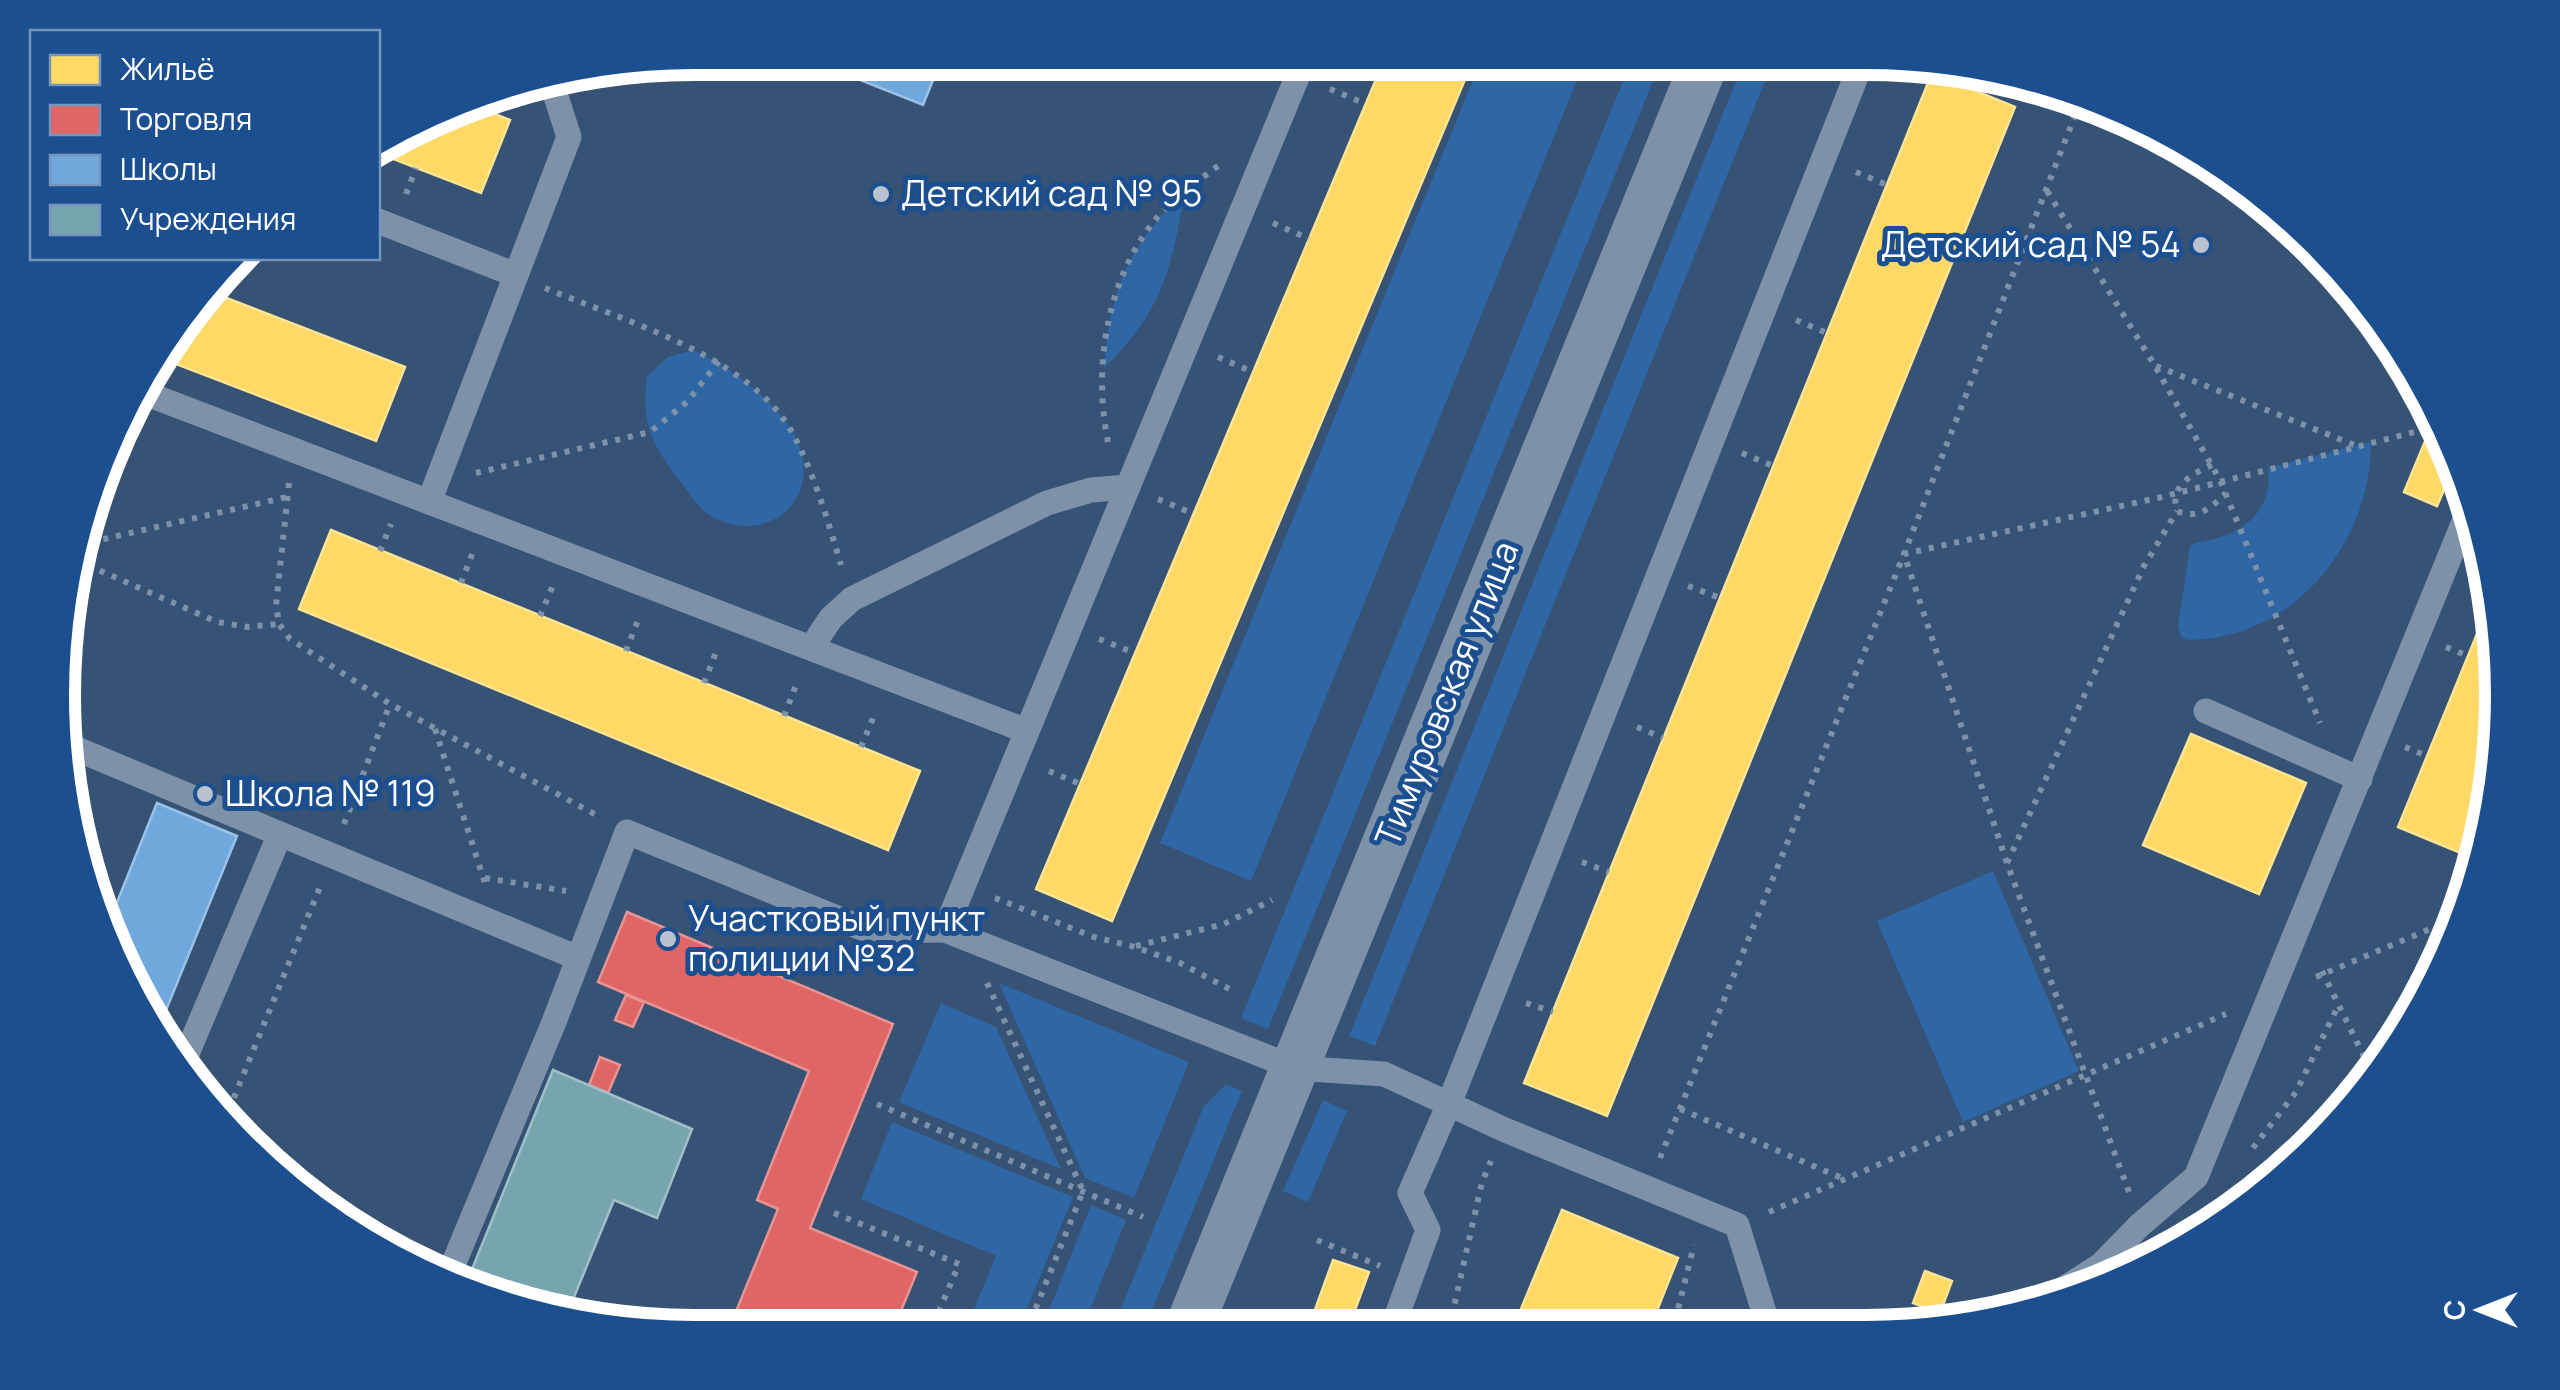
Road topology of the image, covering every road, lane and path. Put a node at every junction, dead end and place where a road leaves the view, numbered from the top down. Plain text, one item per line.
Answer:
1 (1298, 75) edge
2 (1699, 75) edge
3 (1856, 75) edge
4 (554, 92) edge
5 (2076, 113) edge
6 (1269, 144) junction
7 (2047, 192) junction
8 (380, 222) edge
9 (516, 276) junction
10 (719, 361) junction
11 (2155, 366) junction
12 (152, 396) edge
13 (2425, 429) edge
14 (2358, 446) junction
15 (292, 450) junction
16 (2212, 465) junction
17 (2220, 480) junction
18 (1128, 486) junction
19 (433, 492) junction
20 (2176, 492) junction
21 (2226, 493) junction
22 (287, 497) junction
23 (2176, 511) junction
24 (2461, 526) edge
25 (95, 540) edge
26 (1904, 554) junction
27 (89, 566) edge
28 (852, 599) junction
29 (279, 624) junction
30 (811, 648) junction
31 (390, 704) junction
32 (2206, 711) dead end
33 (435, 728) junction
34 (1026, 731) junction
35 (77, 749) edge
36 (2350, 774) junction
37 (627, 832) junction
38 (280, 834) junction
39 (332, 858) junction
40 (2007, 864) junction
41 (963, 884) junction
42 (1272, 900) dead end
43 (2441, 924) edge
44 (502, 926) junction
45 (2298, 926) junction
46 (956, 934) junction
47 (1135, 947) junction
48 (578, 958) junction
49 (2324, 974) junction
50 (1235, 992) dead end
51 (2268, 996) junction
52 (2338, 1004) junction
53 (188, 1051) edge
54 (2366, 1060) edge
55 (1295, 1068) junction
56 (2087, 1074) junction
57 (877, 1104) dead end
58 (1448, 1104) junction
59 (231, 1106) edge
60 (1680, 1109) junction
61 (1505, 1130) junction
62 (2254, 1148) dead end
63 (1845, 1179) junction
64 (1648, 1187) junction
65 (1083, 1191) junction
66 (1703, 1210) junction
67 (834, 1213) dead end
68 (1143, 1216) dead end
69 (2140, 1224) junction
70 (1737, 1225) junction
71 (1317, 1240) dead end
72 (453, 1266) edge
73 (2089, 1273) edge
74 (1412, 1278) junction
75 (937, 1315) edge
76 (1033, 1315) edge
77 (1194, 1315) edge
78 (1397, 1315) edge
79 (1451, 1315) edge
80 (1677, 1315) edge
81 (1765, 1315) edge

1 - 6 lane
2 - 55 street, Тимуровская улица
3 - 58 lane
4 - 9 lane
5 - 7 path
6 - 18 lane
6 - 18 path
7 - 11 path
7 - 26 path
8 - 9 lane
9 - 10 path
9 - 19 lane
10 - 19 path
10 - 28 path
11 - 14 path
11 - 16 path
12 - 15 lane
13 - 14 path
14 - 17 path
15 - 19 lane
15 - 22 path
16 - 17 path
16 - 20 path
17 - 20 path
17 - 21 path
18 - 28 lane
18 - 34 lane
19 - 30 lane
20 - 23 path
20 - 26 path
21 - 23 path
21 - 36 path
22 - 25 path
22 - 29 path
23 - 40 path
24 - 36 lane
26 - 40 path
26 - 60 path
27 - 29 path
28 - 30 lane
29 - 31 path
30 - 34 lane
31 - 33 path
31 - 39 path
32 - 36 lane
33 - 37 path
33 - 44 path
34 - 41 lane
35 - 38 lane
36 - 45 lane
37 - 46 lane
37 - 48 lane
38 - 39 lane
38 - 53 lane
39 - 44 lane
39 - 59 path
40 - 56 path
41 - 46 lane
41 - 47 path
42 - 47 path
43 - 49 path
44 - 48 lane
45 - 49 path
45 - 51 lane
46 - 55 lane
46 - 65 path
47 - 50 path
48 - 72 lane
49 - 51 path
49 - 52 path
51 - 56 path
51 - 69 lane
52 - 54 path
52 - 62 path
55 - 58 lane
55 - 77 street, Тимуровская улица
56 - 63 path
56 - 69 path
57 - 65 path
58 - 61 lane
58 - 74 lane
60 - 63 path
60 - 64 path
61 - 64 lane
61 - 79 path
63 - 70 path
64 - 66 lane
65 - 68 path
65 - 76 path
66 - 70 lane
66 - 80 path
67 - 75 path
69 - 73 lane
70 - 81 lane
71 - 74 path
74 - 78 lane

